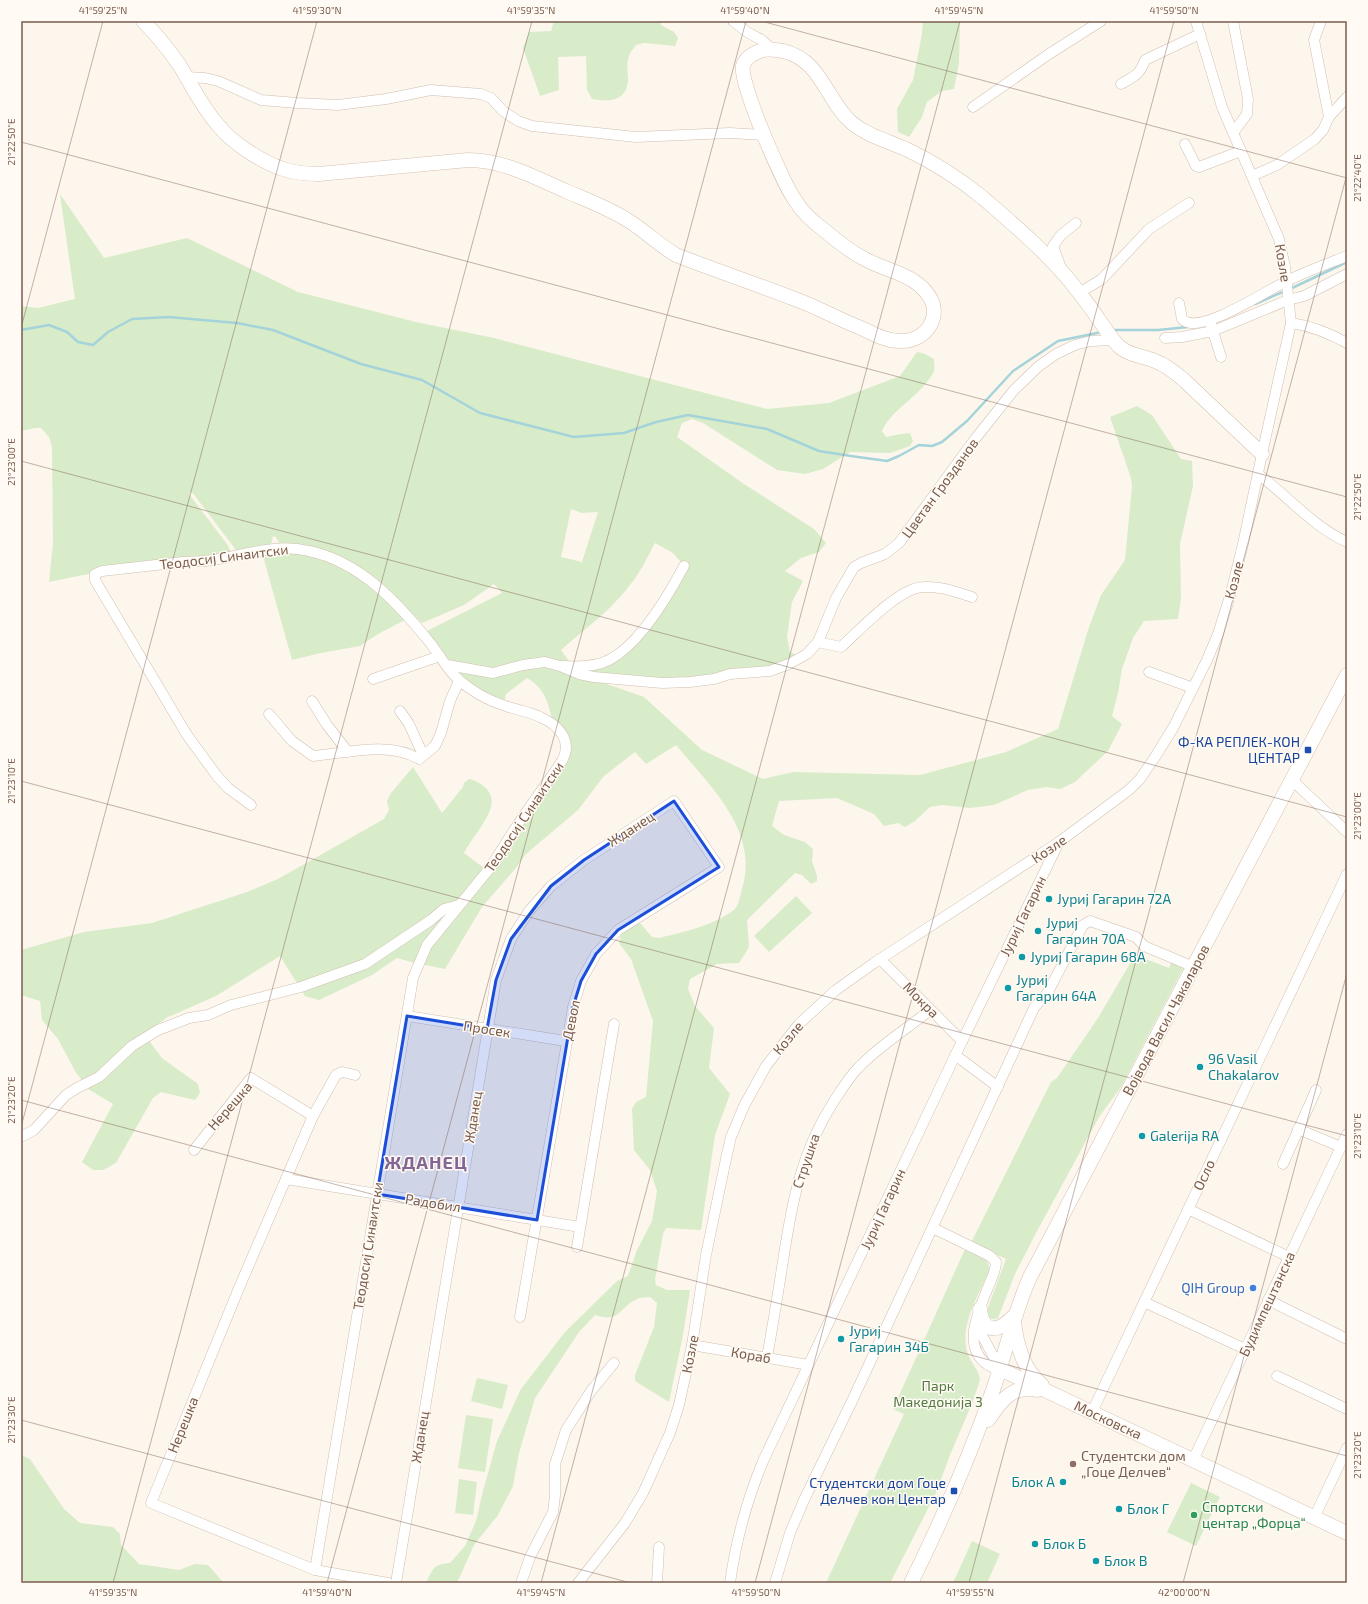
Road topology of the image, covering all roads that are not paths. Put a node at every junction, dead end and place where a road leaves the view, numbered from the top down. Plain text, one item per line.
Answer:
1 (143, 21) edge
2 (733, 21) edge
3 (1101, 21) edge
4 (1196, 21) edge
5 (1232, 21) edge
6 (1321, 21) edge
7 (1200, 34) junction
8 (771, 49) junction
9 (186, 77) junction
10 (1121, 84) dead end
11 (1347, 98) edge
12 (973, 108) dead end
13 (1329, 117) junction
14 (1233, 133) junction
15 (765, 135) junction
16 (1185, 144) dead end
17 (1241, 151) junction
18 (1252, 176) junction
19 (1189, 203) dead end
20 (1076, 223) dead end
21 (1347, 256) edge
22 (1062, 271) junction
23 (1347, 274) edge
24 (1286, 281) junction
25 (1079, 293) junction
26 (1288, 300) junction
27 (1179, 303) dead end
28 (1210, 320) junction
29 (1291, 323) junction
30 (1213, 331) junction
31 (1165, 338) dead end
32 (1113, 340) junction
33 (1347, 343) edge
34 (1221, 357) dead end
35 (1262, 454) junction
36 (1258, 474) junction
37 (1347, 542) edge
38 (684, 566) dead end
39 (972, 597) dead end
40 (818, 642) junction
41 (440, 656) junction
42 (447, 665) junction
43 (560, 666) junction
44 (1149, 672) dead end
45 (1347, 676) edge
46 (373, 679) dead end
47 (459, 681) junction
48 (1193, 688) junction
49 (312, 701) dead end
50 (400, 711) dead end
51 (269, 714) dead end
52 (348, 752) junction
53 (423, 755) junction
54 (1292, 780) junction
55 (674, 801) joint
56 (251, 805) dead end
57 (1347, 832) edge
58 (1059, 842) junction
59 (1347, 874) edge
60 (459, 905) junction
61 (880, 959) junction
62 (1194, 967) junction
63 (930, 1010) junction
64 (407, 1016) junction
65 (614, 1024) dead end
66 (487, 1029) junction
67 (566, 1041) junction
68 (962, 1041) junction
69 (955, 1055) junction
70 (355, 1075) dead end
71 (998, 1087) junction
72 (1316, 1090) dead end
73 (313, 1116) junction
74 (1298, 1129) junction
75 (1347, 1134) edge
76 (21, 1137) edge
77 (1341, 1147) junction
78 (194, 1150) dead end
79 (1283, 1164) dead end
80 (286, 1179) junction
81 (377, 1194) junction
82 (458, 1207) junction
83 (1188, 1209) junction
84 (537, 1220) junction
85 (580, 1227) junction
86 (933, 1228) junction
87 (577, 1247) dead end
88 (1289, 1257) junction
89 (1268, 1300) junction
90 (1144, 1302) junction
91 (978, 1313) junction
92 (1014, 1316) junction
93 (520, 1317) dead end
94 (1347, 1339) edge
95 (692, 1345) junction
96 (1245, 1349) junction
97 (767, 1357) junction
98 (614, 1363) dead end
99 (809, 1365) junction
100 (1000, 1369) junction
101 (1277, 1376) dead end
102 (1049, 1392) junction
103 (1347, 1409) edge
104 (1092, 1412) junction
105 (975, 1438) junction
106 (1347, 1448) edge
107 (1194, 1460) junction
108 (1314, 1518) junction
109 (1347, 1533) edge
110 (659, 1547) dead end
111 (315, 1570) junction
112 (912, 1582) edge
113 (388, 1583) edge
114 (396, 1583) edge
115 (521, 1583) edge
116 (578, 1583) edge
117 (657, 1583) edge
118 (730, 1583) edge
119 (776, 1583) edge

1 - 9 street
2 - 8 street
3 - 12 street
4 - 7 street, Козле
5 - 14 street
6 - 13 street
7 - 10 street
7 - 14 street, Козле
8 - 15 street
8 - 22 street
9 - 15 street
9 - 15 street
11 - 13 street
13 - 18 street
14 - 17 street, Козле
16 - 17 street
17 - 18 street, Козле
18 - 24 street, Козле
19 - 25 street
20 - 22 street
21 - 24 street
22 - 25 street
23 - 26 street
24 - 26 street, Козле
24 - 28 street
25 - 32 street
26 - 29 street, Козле
26 - 30 street
27 - 28 street
28 - 30 street
29 - 33 street
29 - 35 street, Козле
30 - 31 street
30 - 34 street
32 - 35 street
32 - 40 street, Цветан Грозданов
35 - 36 street, Козле
36 - 37 street
36 - 48 street, Козле
38 - 43 street
39 - 40 street
40 - 43 street
41 - 42 street, Теодосиј Синаитски
41 - 46 street
41 - 56 street, Теодосиј Синаитски
42 - 43 street
42 - 47 street, Теодосиј Синаитски
44 - 48 street
45 - 54 street, Војвода Васил Чакаларов
47 - 53 street
47 - 60 street, Теодосиј Синаитски
48 - 58 street, Козле
49 - 52 street
50 - 53 street
51 - 52 street
52 - 53 street
54 - 57 street
54 - 62 street, Војвода Васил Чакаларов
55 - 66 street, Жданец
55 - 67 street, Девол
58 - 61 street, Козле
58 - 68 street, Јуриј Гагарин
59 - 83 street, Осло
60 - 64 street, Теодосиј Синаитски
60 - 76 street
61 - 63 street, Мокра
61 - 95 street, Козле
62 - 71 street
62 - 92 street, Војвода Васил Чакаларов
63 - 68 street, Мокра
63 - 97 street, Струшка
64 - 66 street, Просек
64 - 81 street, Теодосиј Синаитски
65 - 85 street
66 - 67 street, Просек
66 - 82 street, Жданец
67 - 84 street, Девол
68 - 69 street, Јуриј Гагарин
69 - 71 street
69 - 99 street, Јуриј Гагарин
70 - 73 street, Нерешка
71 - 86 street
72 - 74 street
73 - 78 street, Нерешка
73 - 80 street, Нерешка
74 - 77 street
74 - 79 street
75 - 77 street, Будимпештанска
77 - 88 street, Будимпештанска
80 - 81 street, Радобил
80 - 111 street, Нерешка
81 - 82 street, Радобил
81 - 111 street, Теодосиј Синаитски
82 - 84 street, Радобил
82 - 114 street, Жданец
83 - 88 street
83 - 90 street, Осло
84 - 85 street, Радобил
84 - 93 street, Девол
85 - 87 street
86 - 91 street
86 - 119 street
88 - 89 street, Будимпештанска
89 - 94 street
89 - 96 street, Будимпештанска
90 - 96 street
90 - 104 street, Осло
91 - 92 street
91 - 100 street
92 - 100 street, Војвода Васил Чакаларов
92 - 102 street
95 - 97 street, Кораб
95 - 116 street, Козле
96 - 107 street, Будимпештанска
97 - 99 street, Кораб
98 - 115 street
99 - 118 street, Јуриј Гагарин
100 - 102 street, Московска
100 - 105 street, Војвода Васил Чакаларов
101 - 103 street
102 - 104 street, Московска
102 - 105 street
104 - 107 street, Московска
105 - 112 street
106 - 108 street
107 - 108 street, Московска
108 - 109 street, Московска
110 - 117 street
111 - 113 street, Нерешка

